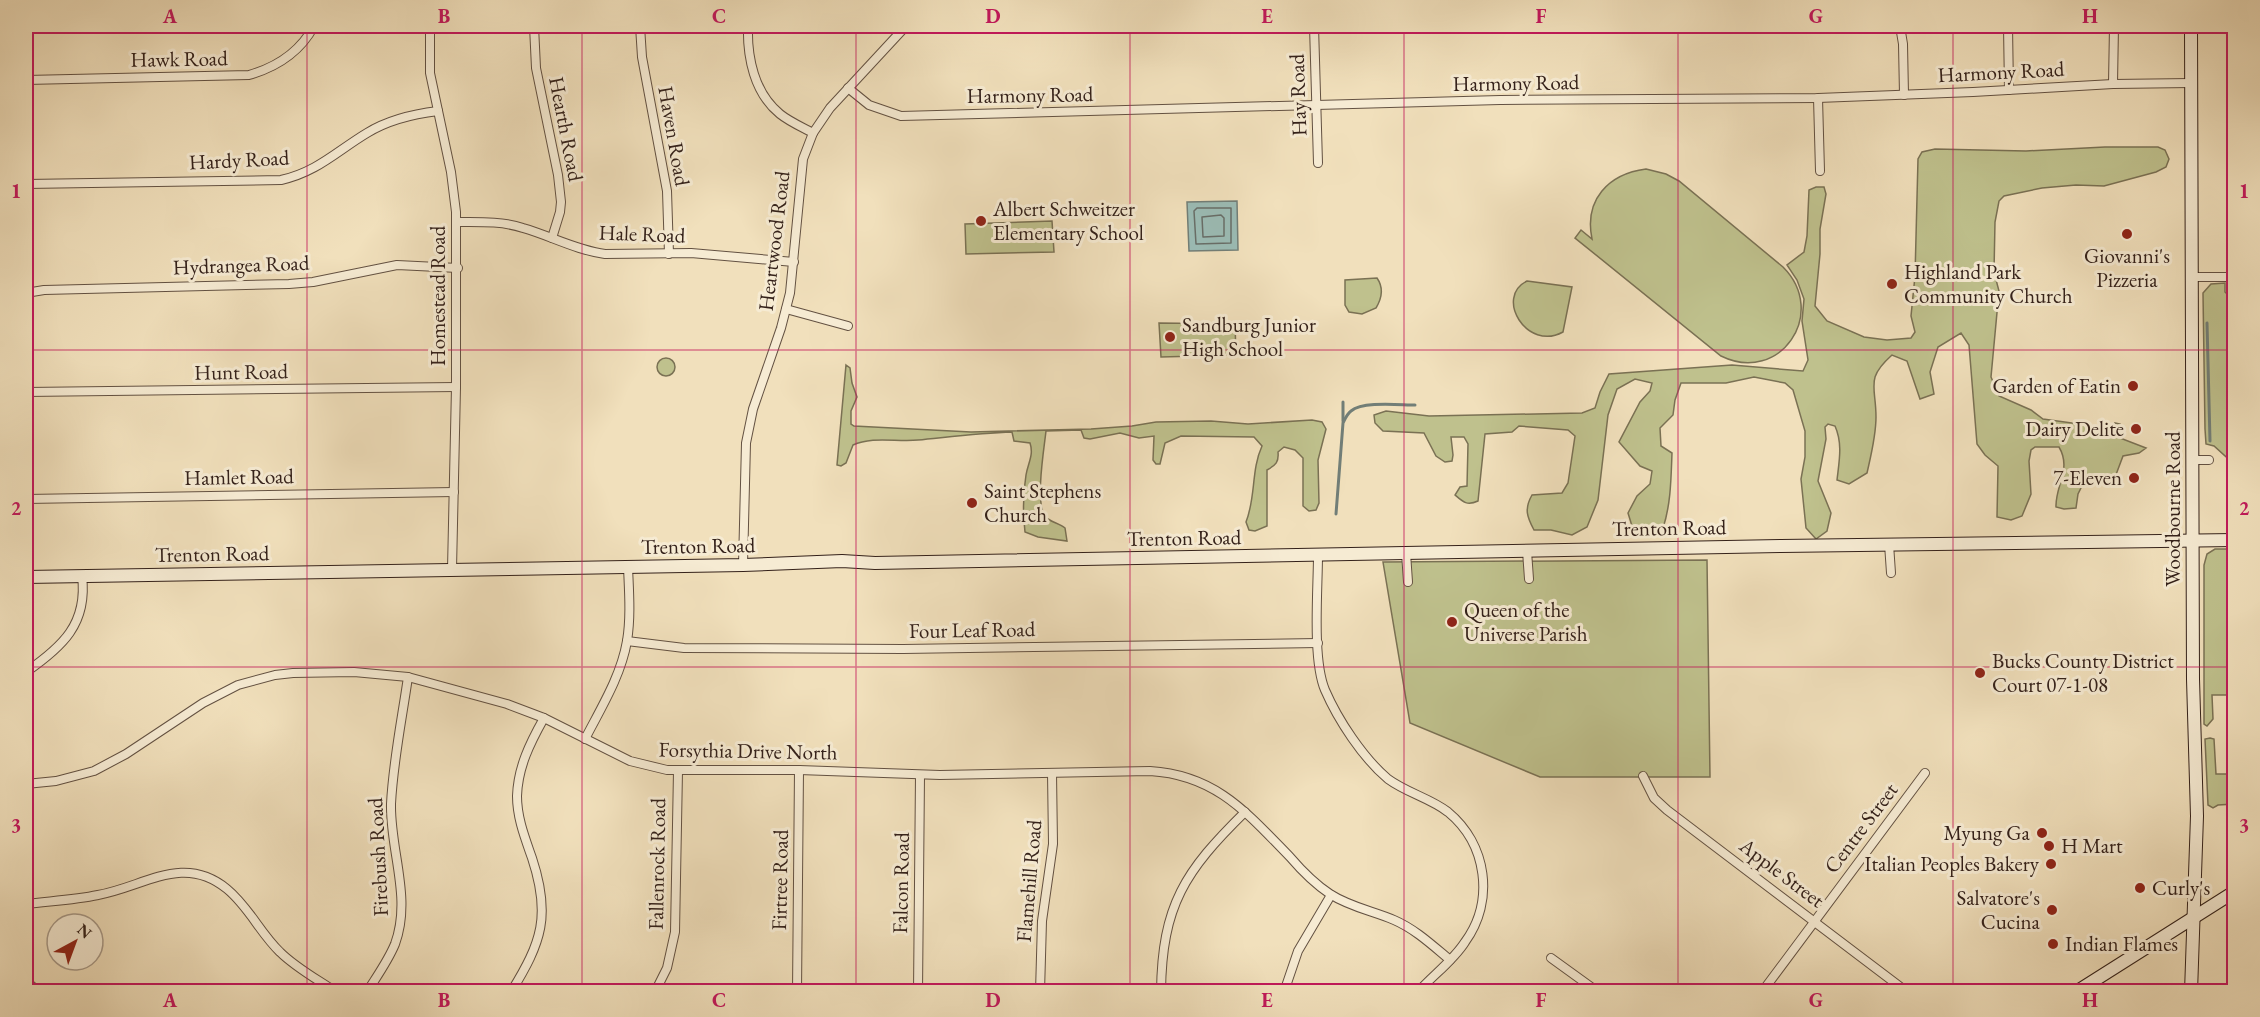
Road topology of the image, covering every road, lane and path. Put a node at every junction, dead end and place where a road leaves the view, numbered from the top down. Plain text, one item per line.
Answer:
1 (314, 26) edge
2 (430, 26) edge
3 (534, 26) edge
4 (640, 26) edge
5 (748, 26) edge
6 (906, 26) edge
7 (1314, 26) edge
8 (1900, 26) edge
9 (2008, 26) edge
10 (2114, 26) edge
11 (2191, 26) edge
12 (26, 80) edge
13 (2192, 83) junction
14 (2113, 84) junction
15 (848, 88) junction
16 (2009, 90) junction
17 (1904, 95) junction
18 (1818, 98) junction
19 (1316, 106) junction
20 (438, 111) junction
21 (813, 133) junction
22 (1318, 163) dead end
23 (1820, 171) dead end
24 (26, 184) edge
25 (457, 222) junction
26 (552, 238) junction
27 (669, 254) junction
28 (794, 262) junction
29 (458, 268) junction
30 (2191, 277) junction
31 (2235, 277) edge
32 (26, 293) edge
33 (786, 309) junction
34 (848, 326) dead end
35 (456, 387) junction
36 (26, 392) edge
37 (2193, 460) junction
38 (2209, 460) dead end
39 (454, 492) junction
40 (26, 499) edge
41 (2235, 540) edge
42 (2193, 541) junction
43 (1889, 544) junction
44 (1527, 551) junction
45 (1406, 553) junction
46 (1318, 555) junction
47 (742, 566) junction
48 (628, 567) junction
49 (452, 569) junction
50 (1891, 573) dead end
51 (82, 576) junction
52 (26, 577) edge
53 (1529, 579) dead end
54 (1408, 582) dead end
55 (627, 641) junction
56 (1318, 643) junction
57 (26, 672) edge
58 (408, 677) junction
59 (543, 718) junction
60 (585, 739) junction
61 (799, 770) junction
62 (678, 771) junction
63 (1052, 773) junction
64 (1925, 773) dead end
65 (920, 775) junction
66 (1643, 776) dead end
67 (26, 784) edge
68 (1245, 812) junction
69 (2235, 892) edge
70 (1331, 894) junction
71 (26, 904) edge
72 (2195, 917) junction
73 (1815, 920) junction
74 (1551, 958) dead end
75 (1450, 960) junction
76 (26, 981) edge
77 (39, 992) edge
78 (336, 992) edge
79 (367, 992) edge
80 (511, 992) edge
81 (655, 992) edge
82 (797, 992) edge
83 (918, 992) edge
84 (1040, 992) edge
85 (1161, 992) edge
86 (1284, 992) edge
87 (1418, 992) edge
88 (1598, 992) edge
89 (1762, 992) edge
90 (1907, 992) edge
91 (2076, 992) edge
92 (2191, 992) edge

1 - 12 street, Hawk Road
2 - 20 street, Homestead Road
3 - 26 street, Hearth Road
4 - 27 street, Haven Road
5 - 21 street
6 - 15 street, Heartwood Road
7 - 19 street, Hay Road
8 - 17 street
9 - 16 street
10 - 14 street
11 - 13 main road, Woodbourne Road
13 - 14 street, Harmony Road
13 - 30 main road, Woodbourne Road
14 - 16 street, Harmony Road
15 - 19 street, Harmony Road
15 - 21 street, Heartwood Road
16 - 17 street, Harmony Road
17 - 18 street, Harmony Road
18 - 19 street, Harmony Road
18 - 23 street
19 - 22 street, Hay Road
20 - 24 street, Hardy Road
20 - 25 street, Homestead Road
21 - 28 street, Heartwood Road
25 - 26 street, Hale Road
25 - 29 street, Homestead Road
26 - 27 street, Hale Road
27 - 28 street, Hale Road
28 - 33 street, Heartwood Road
29 - 32 street, Hydrangea Road
29 - 35 street, Homestead Road
30 - 31 street
30 - 37 main road, Woodbourne Road
33 - 34 street
33 - 47 street, Heartwood Road
35 - 36 street, Hunt Road
35 - 39 street, Homestead Road
37 - 38 street
37 - 42 main road, Woodbourne Road
39 - 40 street, Hamlet Road
39 - 49 street, Homestead Road
41 - 42 main road, Trenton Road
42 - 43 main road, Trenton Road
42 - 72 main road, Woodbourne Road
43 - 44 main road, Trenton Road
43 - 50 street
44 - 45 main road, Trenton Road
44 - 53 street
45 - 46 main road, Trenton Road
45 - 54 street
46 - 47 main road, Trenton Road
46 - 56 street
47 - 48 main road, Trenton Road
48 - 49 main road, Trenton Road
48 - 55 street
49 - 51 main road, Trenton Road
51 - 52 main road, Trenton Road
51 - 57 street
55 - 56 street, Four Leaf Road
55 - 60 street
56 - 75 street
58 - 59 street, Forsythia Drive North
58 - 67 street, Forsythia Drive North
58 - 79 street, Firebush Road
59 - 60 street, Forsythia Drive North
59 - 80 street
60 - 62 street, Forsythia Drive North
61 - 62 street, Forsythia Drive North
61 - 65 street, Forsythia Drive North
61 - 82 street, Firtree Road
62 - 81 street, Fallenrock Road
63 - 65 street, Forsythia Drive North
63 - 68 street, Forsythia Drive North
63 - 84 street, Flamehill Road
64 - 73 street, Centre Street
65 - 83 street, Falcon Road
66 - 73 street, Apple Street
68 - 70 street, Forsythia Drive North
68 - 85 street
69 - 72 main road
70 - 75 street, Forsythia Drive North
70 - 86 street
71 - 78 street
72 - 91 main road
72 - 92 main road, Woodbourne Road
73 - 89 street, Centre Street
73 - 90 street, Apple Street
74 - 88 street
75 - 87 street
76 - 77 street

